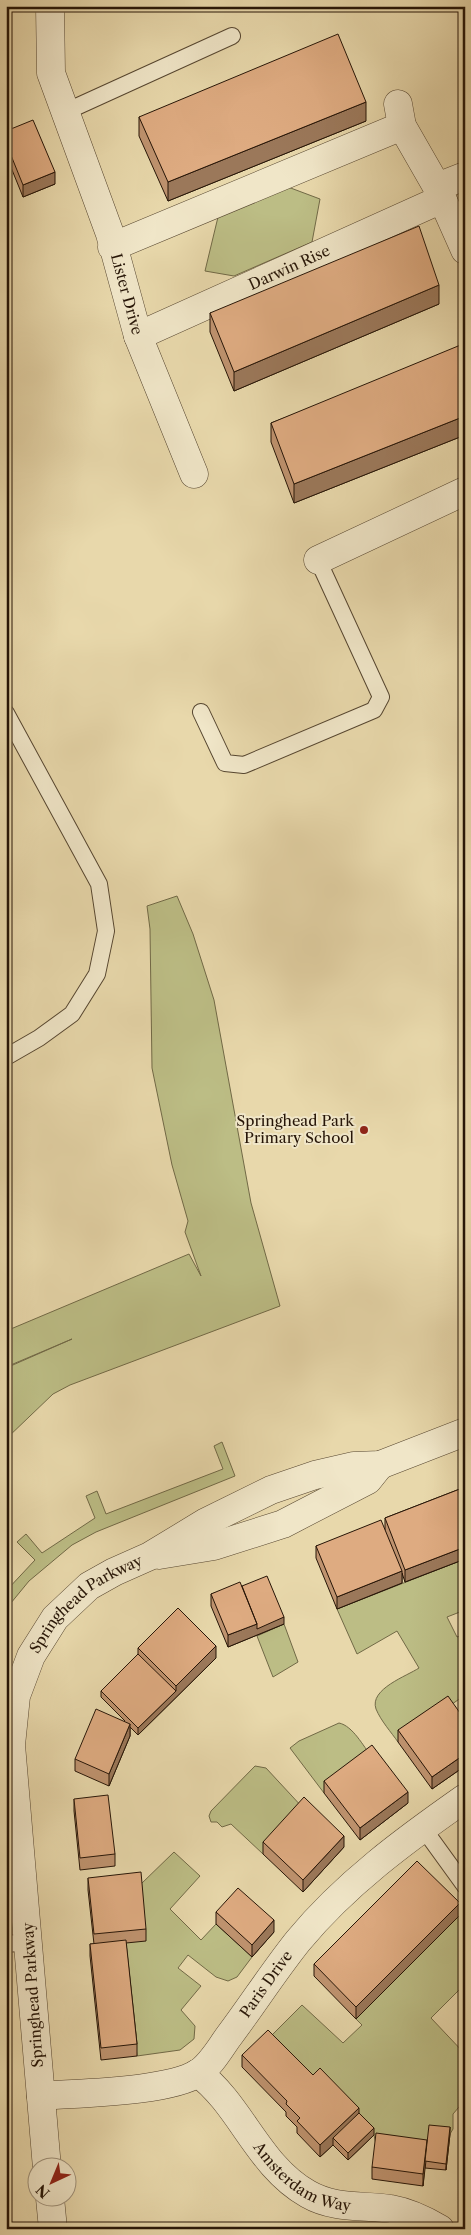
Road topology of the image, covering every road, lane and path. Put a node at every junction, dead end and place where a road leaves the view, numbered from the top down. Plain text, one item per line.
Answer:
1 (50, 6) edge
2 (232, 36) dead end
3 (65, 112) junction
4 (465, 176) edge
5 (440, 193) junction
6 (112, 247) junction
7 (465, 250) edge
8 (138, 336) junction
9 (194, 474) dead end
10 (465, 491) edge
11 (318, 560) joint
12 (201, 712) dead end
13 (6, 713) edge
14 (6, 1057) edge
15 (465, 1432) edge
16 (465, 1798) edge
17 (423, 1828) junction
18 (465, 1886) edge
19 (18, 1943) edge
20 (198, 2073) junction
21 (41, 2096) junction
22 (46, 2158) edge
23 (51, 2208) edge
24 (54, 2229) edge
25 (440, 2229) edge

1 - 3 street, Lister Drive
2 - 3 lane
3 - 6 street, Lister Drive
4 - 5 street, Darwin Rise
5 - 6 street
5 - 7 street
5 - 8 street, Darwin Rise
6 - 8 street, Lister Drive
8 - 9 street, Lister Drive
10 - 11 street
11 - 12 lane
13 - 14 lane
15 - 19 street, Springhead Parkway
16 - 17 street, Paris Drive
17 - 18 lane
17 - 20 street, Paris Drive
19 - 21 street, Springhead Parkway
20 - 21 street, Paris Drive
20 - 25 street, Amsterdam Way
21 - 22 street, Springhead Parkway
23 - 24 street

